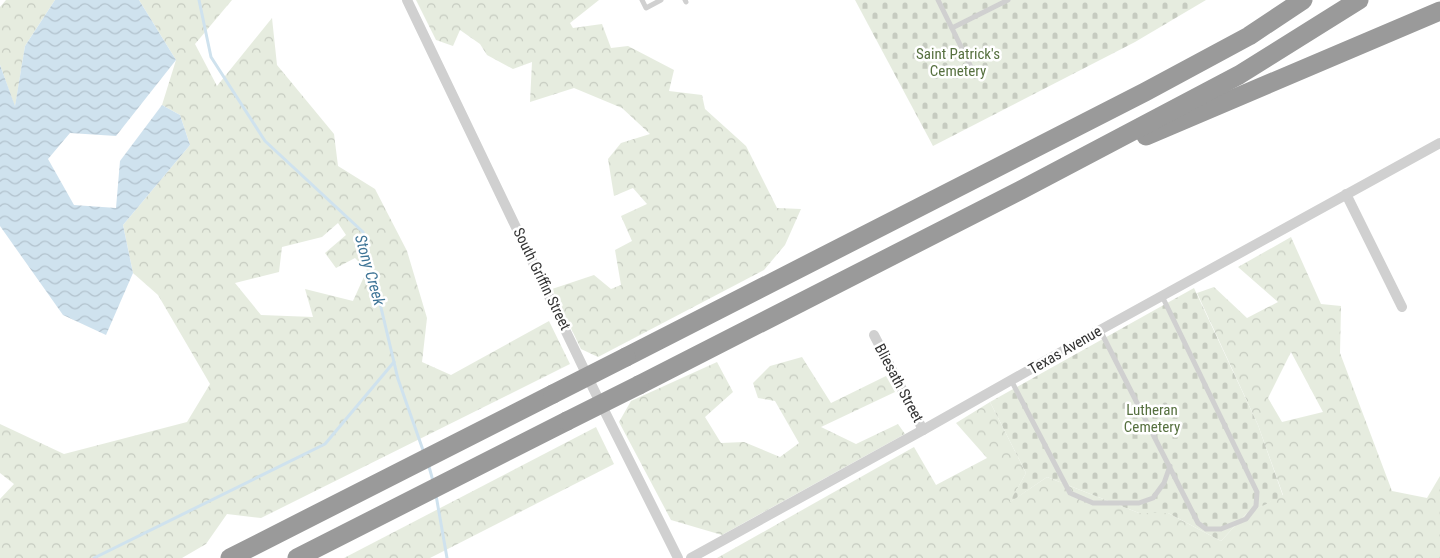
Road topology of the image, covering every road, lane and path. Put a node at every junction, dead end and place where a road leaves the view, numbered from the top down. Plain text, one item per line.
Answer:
1 (407, 0) edge
2 (642, 0) edge
3 (661, 0) edge
4 (938, 0) edge
5 (1008, 0) edge
6 (1303, 0) edge
7 (1359, 0) edge
8 (1440, 11) edge
9 (952, 28) junction
10 (975, 75) dead end
11 (1439, 147) edge
12 (1021, 190) junction
13 (1346, 194) junction
14 (1162, 296) junction
15 (1402, 307) dead end
16 (1100, 330) junction
17 (874, 335) dead end
18 (1011, 380) junction
19 (924, 430) junction
20 (1170, 466) junction
21 (230, 558) edge
22 (297, 558) edge
23 (678, 558) edge
24 (691, 558) edge

1 - 23 street, South Griffin Street
2 - 3 lane
4 - 9 lane
5 - 9 lane
6 - 21 highway, bridge
7 - 12 highway
8 - 12 highway
9 - 10 lane
11 - 13 street, Texas Avenue
12 - 22 highway, bridge
13 - 14 street, Texas Avenue
13 - 15 street
14 - 16 street, Texas Avenue
14 - 20 lane
16 - 18 street, Texas Avenue
16 - 20 lane
17 - 19 street, Bliesath Street
18 - 19 street, Texas Avenue
18 - 20 lane
19 - 24 street, Texas Avenue

